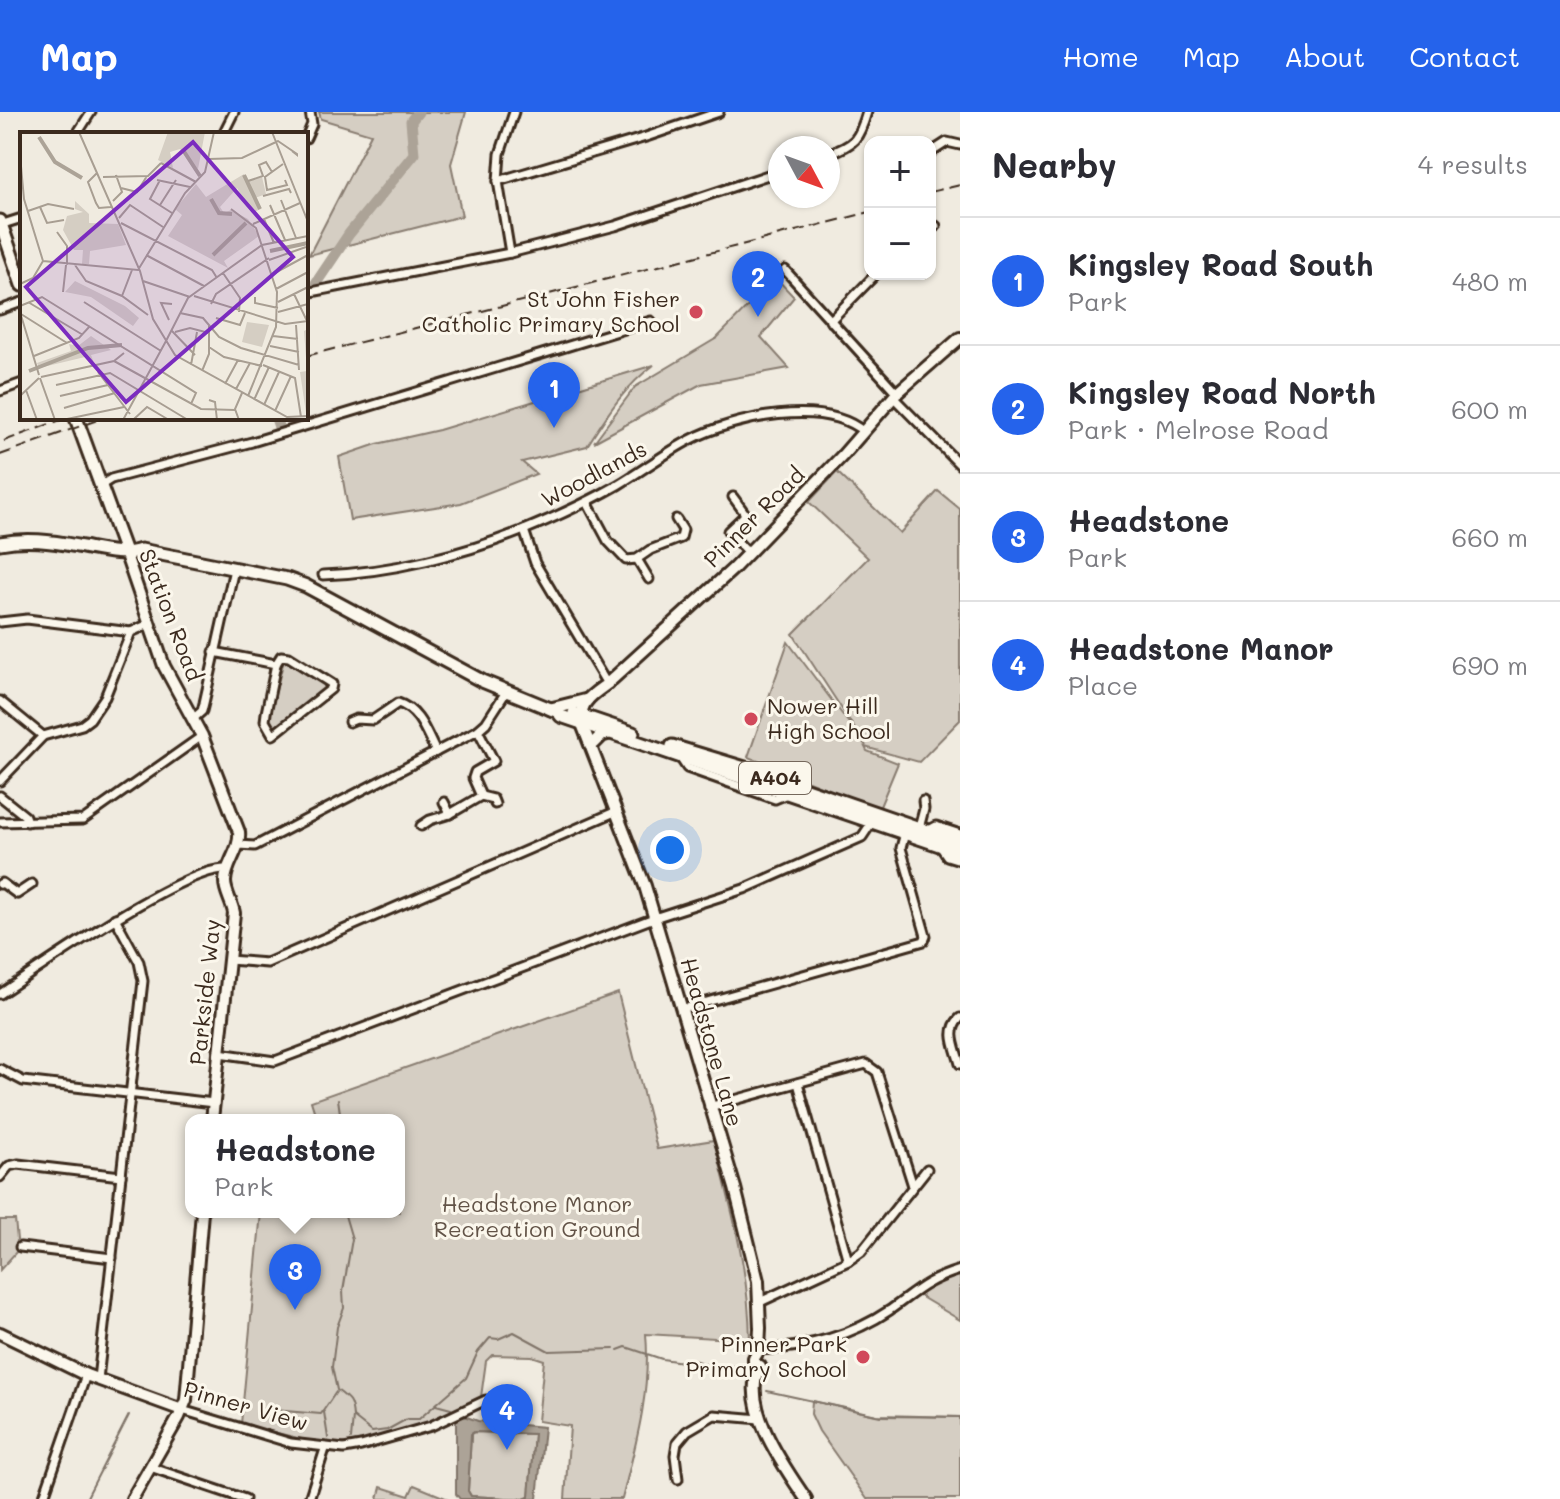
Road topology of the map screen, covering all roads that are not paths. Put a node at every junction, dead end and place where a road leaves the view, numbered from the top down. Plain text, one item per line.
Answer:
1 (91, 112) edge
2 (234, 112) edge
3 (310, 112) edge
4 (514, 112) edge
5 (719, 112) edge
6 (867, 112) edge
7 (78, 132) edge
8 (224, 132) edge
9 (308, 133) edge
10 (960, 145) edge
11 (936, 149) edge
12 (840, 150) edge
13 (768, 175) edge
14 (498, 181) junction
15 (20, 218) edge
16 (0, 223) edge
17 (510, 253) junction
18 (785, 270) dead end
19 (20, 279) edge
20 (870, 280) edge
21 (308, 293) edge
22 (20, 303) edge
23 (0, 310) edge
24 (651, 321) dead end
25 (830, 321) junction
26 (960, 338) edge
27 (20, 385) edge
28 (0, 391) edge
29 (895, 395) junction
30 (77, 420) edge
31 (864, 432) junction
32 (960, 465) edge
33 (105, 484) junction
34 (733, 497) dead end
35 (587, 502) junction
36 (676, 519) dead end
37 (524, 530) junction
38 (0, 543) edge
39 (130, 552) junction
40 (748, 553) junction
41 (637, 559) junction
42 (234, 569) junction
43 (323, 575) dead end
44 (649, 579) dead end
45 (0, 622) edge
46 (149, 624) junction
47 (131, 632) junction
48 (214, 652) junction
49 (276, 664) junction
50 (607, 684) junction
51 (506, 692) junction
52 (590, 698) junction
53 (0, 701) edge
54 (554, 710) junction
55 (194, 718) junction
56 (585, 721) junction
57 (349, 722) dead end
58 (478, 730) junction
59 (609, 733) junction
60 (43, 736) junction
61 (202, 736) junction
62 (594, 746) junction
63 (436, 752) junction
64 (679, 756) junction
65 (749, 775) junction
66 (0, 781) edge
67 (787, 794) junction
68 (0, 796) edge
69 (481, 796) junction
70 (923, 801) dead end
71 (444, 802) dead end
72 (495, 804) dead end
73 (617, 811) junction
74 (450, 814) junction
75 (0, 822) edge
76 (27, 822) junction
77 (872, 822) junction
78 (421, 826) dead end
79 (923, 830) junction
80 (905, 833) junction
81 (960, 834) edge
82 (960, 842) edge
83 (238, 845) junction
84 (939, 845) junction
85 (960, 852) edge
86 (960, 860) edge
87 (227, 869) junction
88 (0, 884) edge
89 (32, 884) dead end
90 (115, 918) junction
91 (654, 918) junction
92 (229, 960) junction
93 (0, 994) edge
94 (682, 1009) junction
95 (960, 1018) edge
96 (219, 1053) junction
97 (960, 1064) edge
98 (0, 1069) edge
99 (798, 1083) junction
100 (130, 1093) junction
101 (214, 1103) junction
102 (709, 1107) junction
103 (213, 1114) edge
104 (927, 1169) dead end
105 (121, 1176) junction
106 (0, 1177) edge
107 (913, 1186) junction
108 (202, 1218) edge
109 (20, 1247) dead end
110 (112, 1258) junction
111 (848, 1261) junction
112 (960, 1270) edge
113 (760, 1302) junction
114 (1, 1336) edge
115 (758, 1352) junction
116 (86, 1375) junction
117 (98, 1379) junction
118 (486, 1400) dead end
119 (182, 1410) junction
120 (760, 1419) junction
121 (325, 1449) junction
122 (150, 1467) junction
123 (678, 1479) dead end
124 (43, 1499) edge
125 (132, 1499) edge
126 (245, 1499) edge
127 (309, 1499) edge
128 (806, 1499) edge

1 - 7 street
2 - 8 street
3 - 9 street
4 - 14 street
5 - 14 street
6 - 12 street
10 - 11 street
13 - 17 street
14 - 17 street
15 - 16 street
16 - 19 main road
17 - 21 street
18 - 25 street
20 - 25 street
22 - 23 street
24 - 33 street
25 - 29 street
26 - 29 street, Pinner Road
27 - 28 street
29 - 31 street, Pinner Road
29 - 32 street
30 - 33 main road, Station Road
31 - 35 street, Woodlands
31 - 40 street, Pinner Road
33 - 39 main road, Station Road
34 - 40 street
35 - 37 street, Woodlands
35 - 41 street
36 - 41 street
37 - 43 street, Woodlands
37 - 50 street
38 - 39 main road, A404
39 - 42 main road, A404
39 - 46 street, Station Road
40 - 50 street, Pinner Road
41 - 44 street
42 - 48 street
42 - 51 main road, A404
45 - 47 street
46 - 47 street
46 - 55 street, Station Road
47 - 60 street
48 - 49 street
48 - 55 street
49 - 49 street
50 - 52 street, Pinner Road
51 - 54 main road, A404
51 - 58 street
52 - 54 main road
52 - 56 street
53 - 60 street
54 - 56 main road, A404
55 - 61 street, Station Road
56 - 59 main road, A404
56 - 62 street, Headstone Lane
56 - 65 main road, A404
57 - 63 street
58 - 63 street
58 - 69 street
59 - 62 main road
59 - 64 main road, A404
60 - 66 street
61 - 76 street
61 - 83 street, Station Road
62 - 73 street, Headstone Lane
63 - 83 street
64 - 65 main road, A404
64 - 67 street
65 - 67 main road, A404
65 - 79 main road, A404
67 - 77 main road, A404
68 - 76 street
69 - 72 street
69 - 74 street
70 - 79 street
71 - 74 street
73 - 91 street, Headstone Lane
73 - 92 street
74 - 78 street
75 - 76 street
77 - 80 main road, A404
77 - 91 street
79 - 81 street
79 - 82 main road, A404
80 - 84 main road, A404
80 - 94 street
83 - 87 street
84 - 85 main road, A404
84 - 86 street
87 - 90 street
87 - 92 street, Parkside Way
88 - 89 street
90 - 93 street
90 - 100 street
91 - 94 street, Headstone Lane
91 - 96 street
92 - 96 street, Parkside Way
94 - 102 street, Headstone Lane
95 - 97 street
96 - 101 street, Parkside Way
98 - 100 street
99 - 102 street
99 - 107 street
99 - 111 street
100 - 101 street
100 - 105 street
101 - 103 street, Parkside Way
102 - 113 street, Headstone Lane
104 - 107 street
105 - 106 street
105 - 110 street
107 - 111 street
108 - 119 street
109 - 110 street
110 - 117 street
111 - 113 street
112 - 115 street
113 - 115 street, Headstone Lane
114 - 116 street, Pinner View
115 - 120 street, Headstone Lane
116 - 117 street, Pinner View
116 - 124 street
117 - 119 street, Pinner View
118 - 121 street, Pinner View
119 - 121 street, Pinner View
119 - 122 street
120 - 123 street
120 - 128 street, Headstone Lane
121 - 127 street
122 - 125 street
122 - 126 street

